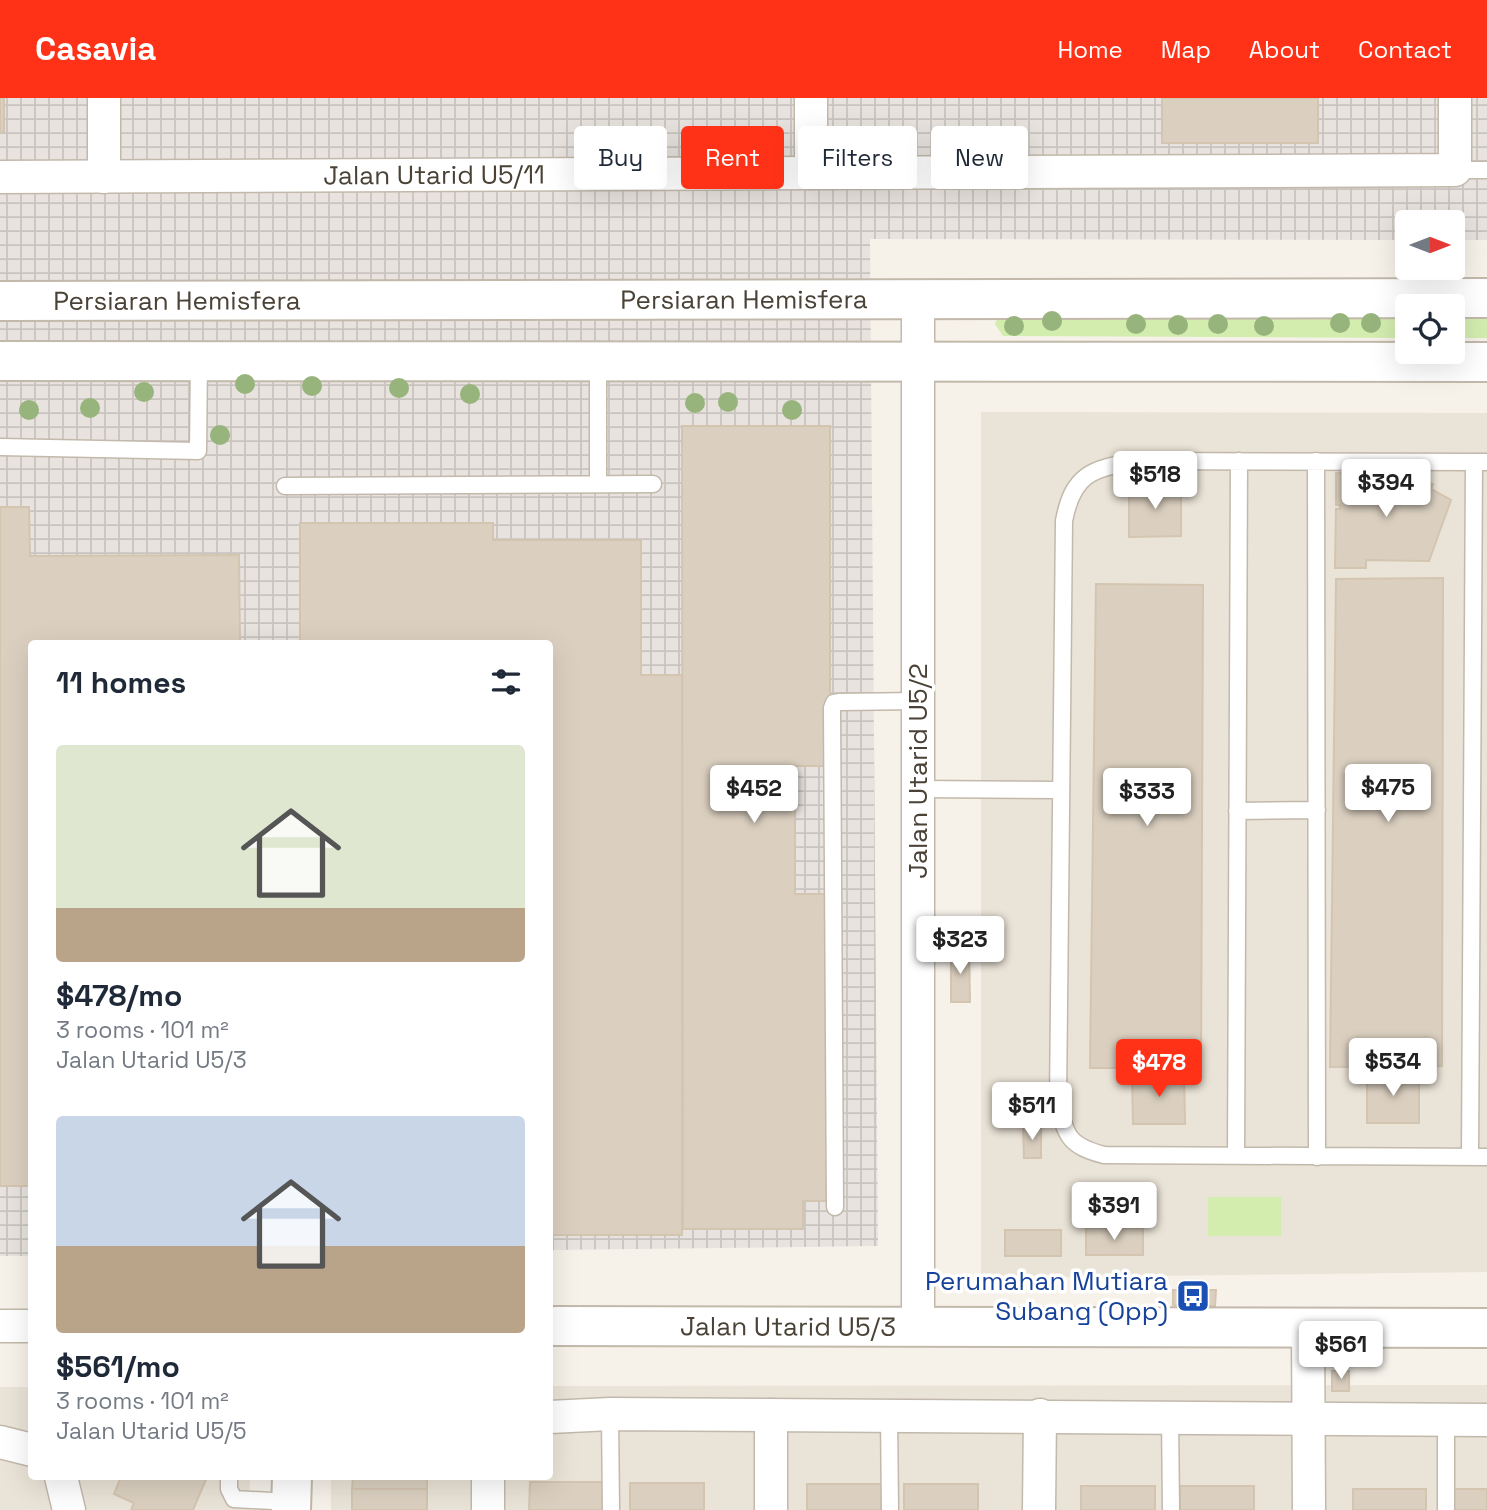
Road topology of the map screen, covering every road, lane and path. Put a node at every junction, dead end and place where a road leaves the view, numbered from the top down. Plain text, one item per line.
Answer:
1 (104, 98) edge
2 (811, 98) edge
3 (1455, 98) edge
4 (811, 126) edge
5 (1455, 170) junction
6 (1487, 170) edge
7 (798, 173) edge
8 (917, 173) edge
9 (0, 177) edge
10 (104, 177) junction
11 (1487, 298) edge
12 (918, 300) junction
13 (0, 301) edge
14 (0, 361) edge
15 (199, 361) junction
16 (598, 361) junction
17 (918, 361) junction
18 (1487, 362) edge
19 (0, 447) edge
20 (1239, 461) junction
21 (1316, 461) junction
22 (1480, 462) edge
23 (598, 483) junction
24 (653, 484) dead end
25 (285, 486) dead end
26 (918, 701) junction
27 (918, 789) junction
28 (1061, 790) junction
29 (1317, 810) junction
30 (1237, 811) junction
31 (1479, 814) edge
32 (1236, 1156) junction
33 (1317, 1157) junction
34 (1469, 1157) junction
35 (1487, 1157) edge
36 (835, 1207) dead end
37 (0, 1326) edge
38 (28, 1326) edge
39 (553, 1326) edge
40 (918, 1326) junction
41 (1308, 1326) junction
42 (1487, 1328) edge
43 (610, 1414) junction
44 (771, 1415) junction
45 (889, 1415) junction
46 (1040, 1415) junction
47 (1170, 1415) junction
48 (553, 1416) edge
49 (1310, 1417) junction
50 (1446, 1420) junction
51 (1487, 1420) edge
52 (0, 1442) edge
53 (28, 1449) edge
54 (62, 1480) edge
55 (229, 1480) edge
56 (488, 1480) edge
57 (291, 1496) edge
58 (69, 1510) edge
59 (488, 1510) edge
60 (611, 1510) edge
61 (771, 1510) edge
62 (890, 1510) edge
63 (1039, 1510) edge
64 (1171, 1510) edge
65 (1309, 1510) edge
66 (1446, 1510) edge

1 - 10 street
2 - 4 street
3 - 5 street
5 - 6 lane
5 - 8 street, Jalan Utarid U5/11
7 - 10 street, Jalan Utarid U5/11
9 - 10 street, Jalan Utarid U5/11
11 - 12 street, Persiaran Hemisfera
12 - 13 street, Persiaran Hemisfera
12 - 17 street, Jalan Utarid U5/2
14 - 15 street
15 - 16 street
15 - 19 lane
16 - 17 street
16 - 23 lane
17 - 18 street
17 - 26 street, Jalan Utarid U5/2
20 - 21 lane
20 - 28 lane
20 - 30 lane
21 - 22 lane
21 - 29 lane
22 - 31 lane
23 - 24 lane
23 - 25 lane
26 - 27 street, Jalan Utarid U5/2
26 - 36 lane
27 - 28 lane
27 - 40 street, Jalan Utarid U5/2
28 - 32 lane
29 - 30 lane
29 - 33 lane
30 - 32 lane
31 - 34 lane
32 - 33 lane
33 - 34 lane
34 - 35 lane
37 - 38 street
39 - 40 street, Jalan Utarid U5/3
40 - 41 street, Jalan Utarid U5/3
41 - 42 street, Jalan Utarid U5/3
41 - 49 street
43 - 44 street
43 - 48 street
43 - 60 lane
44 - 45 street
44 - 61 street
45 - 46 street
45 - 62 lane
46 - 47 street
46 - 63 street
47 - 49 street
47 - 64 lane
49 - 50 street
49 - 65 street
50 - 51 street
50 - 66 lane
52 - 53 street
54 - 58 street
55 - 57 lane
56 - 59 street

